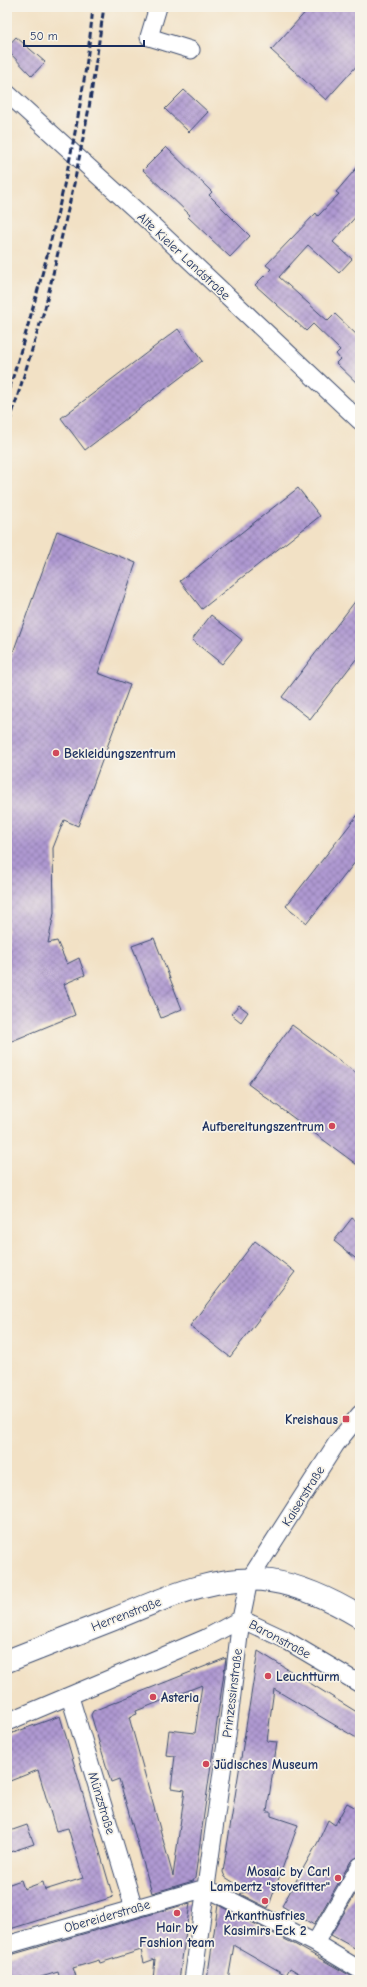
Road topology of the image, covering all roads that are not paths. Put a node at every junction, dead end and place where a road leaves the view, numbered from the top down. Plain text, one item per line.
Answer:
1 (158, 7) edge
2 (191, 50) dead end
3 (7, 93) edge
4 (360, 421) edge
5 (360, 1414) edge
6 (249, 1580) junction
7 (360, 1616) edge
8 (241, 1619) junction
9 (7, 1661) edge
10 (360, 1684) edge
11 (70, 1697) junction
12 (7, 1722) edge
13 (360, 1866) edge
14 (206, 1888) junction
15 (134, 1908) junction
16 (315, 1943) junction
17 (7, 1945) edge
18 (360, 1970) edge
19 (193, 1980) edge

1 - 2 street
3 - 4 street, Alte Kieler Landstraße
5 - 6 street, Kaiserstraße
6 - 7 main road
6 - 8 street, Prinzessinstraße
6 - 9 main road, Herrenstraße
8 - 10 street, Baronstraße
8 - 11 street
8 - 14 street, Prinzessinstraße
11 - 12 street
11 - 15 street, Münzstraße
13 - 16 street
14 - 15 street, Obereiderstraße
14 - 16 street
14 - 19 street, Prinzessinstraße
15 - 17 street, Obereiderstraße
16 - 18 street

